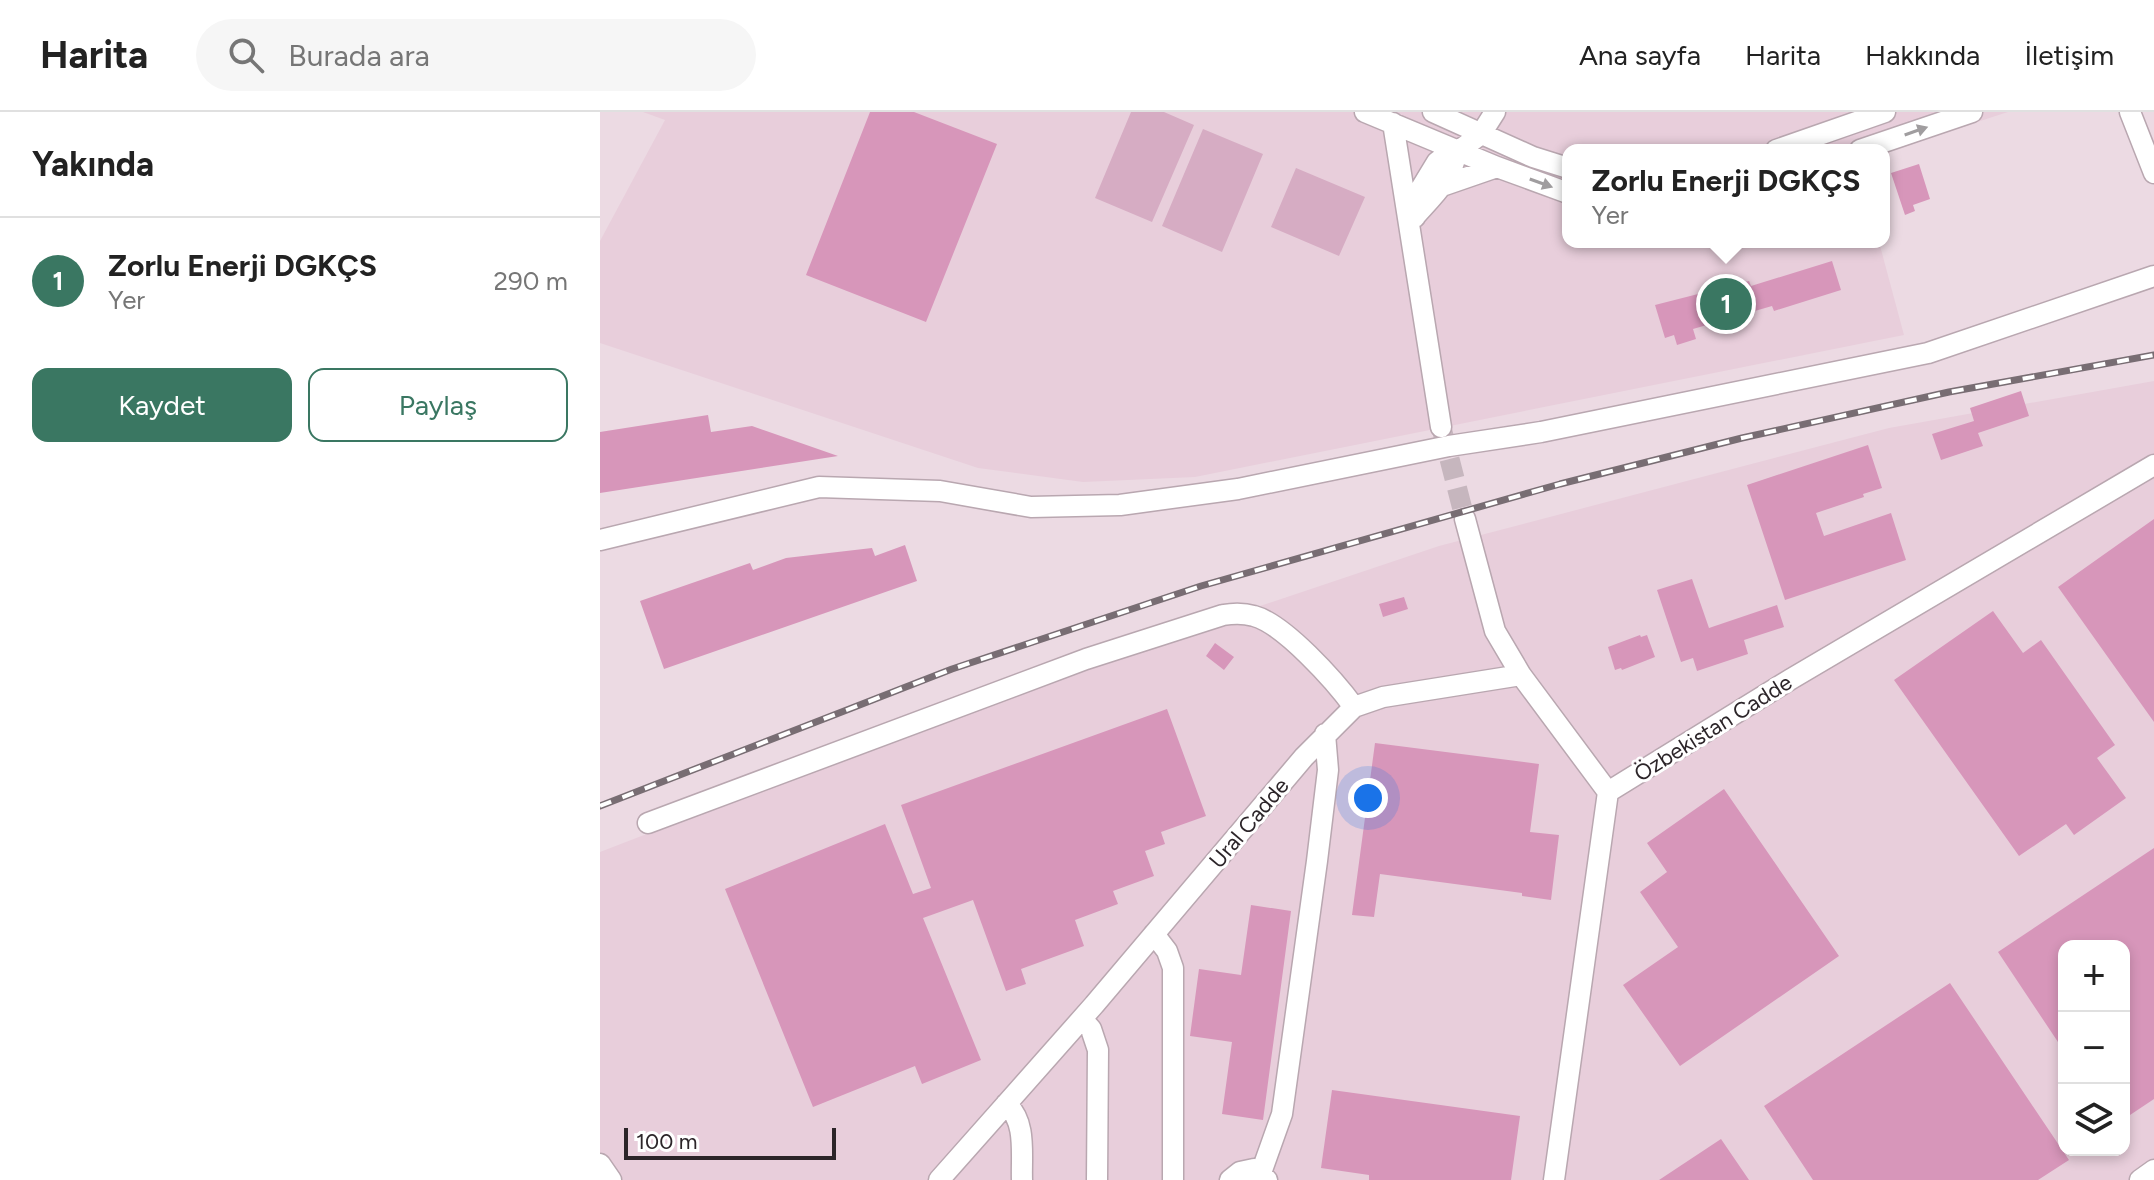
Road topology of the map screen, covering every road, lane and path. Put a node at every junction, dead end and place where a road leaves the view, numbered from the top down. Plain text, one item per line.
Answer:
1 (1365, 112) edge
2 (1433, 112) edge
3 (1495, 112) edge
4 (1885, 112) edge
5 (1972, 112) edge
6 (2130, 112) edge
7 (1393, 123) junction
8 (1481, 134) junction
9 (1793, 144) edge
10 (1878, 144) edge
11 (1458, 152) junction
12 (1562, 166) edge
13 (1497, 167) junction
14 (2154, 173) edge
15 (1442, 186) junction
16 (1562, 191) edge
17 (1414, 224) junction
18 (2154, 276) edge
19 (1441, 427) tunnel mouth
20 (2154, 465) edge
21 (1465, 519) tunnel mouth
22 (600, 540) edge
23 (1521, 675) junction
24 (1354, 707) junction
25 (1325, 734) junction
26 (1608, 792) junction
27 (648, 823) dead end
28 (1154, 934) junction
29 (1082, 1019) junction
30 (1006, 1104) junction
31 (600, 1164) edge
32 (2154, 1170) edge
33 (1264, 1177) edge
34 (611, 1180) edge
35 (939, 1180) edge
36 (1022, 1180) edge
37 (1097, 1180) edge
38 (1173, 1180) edge
39 (1230, 1180) edge
40 (1554, 1180) edge
41 (2140, 1180) edge

1 - 7 street
2 - 8 street
3 - 8 street
4 - 9 street
10 -> 5 street
6 - 14 street
7 - 11 street
7 - 17 street
8 - 11 street
8 - 12 street
11 - 13 street
11 - 15 street
11 - 17 street
13 - 15 street
13 -> 16 street
15 - 17 street
17 - 19 street
18 - 22 street
20 - 26 street, Özbekistan Cadde
21 - 23 street
23 - 24 street, Ural Cadde
23 - 26 street
24 - 25 street, Ural Cadde
24 - 27 street
25 - 28 street, Ural Cadde
25 - 33 street
26 - 40 street, Özbekistan Cadde
28 - 29 street, Ural Cadde
28 - 38 street
29 - 30 street, Ural Cadde
29 - 37 street
30 - 35 street, Ural Cadde
30 - 36 street
31 - 34 street
32 - 41 street
33 - 39 street

